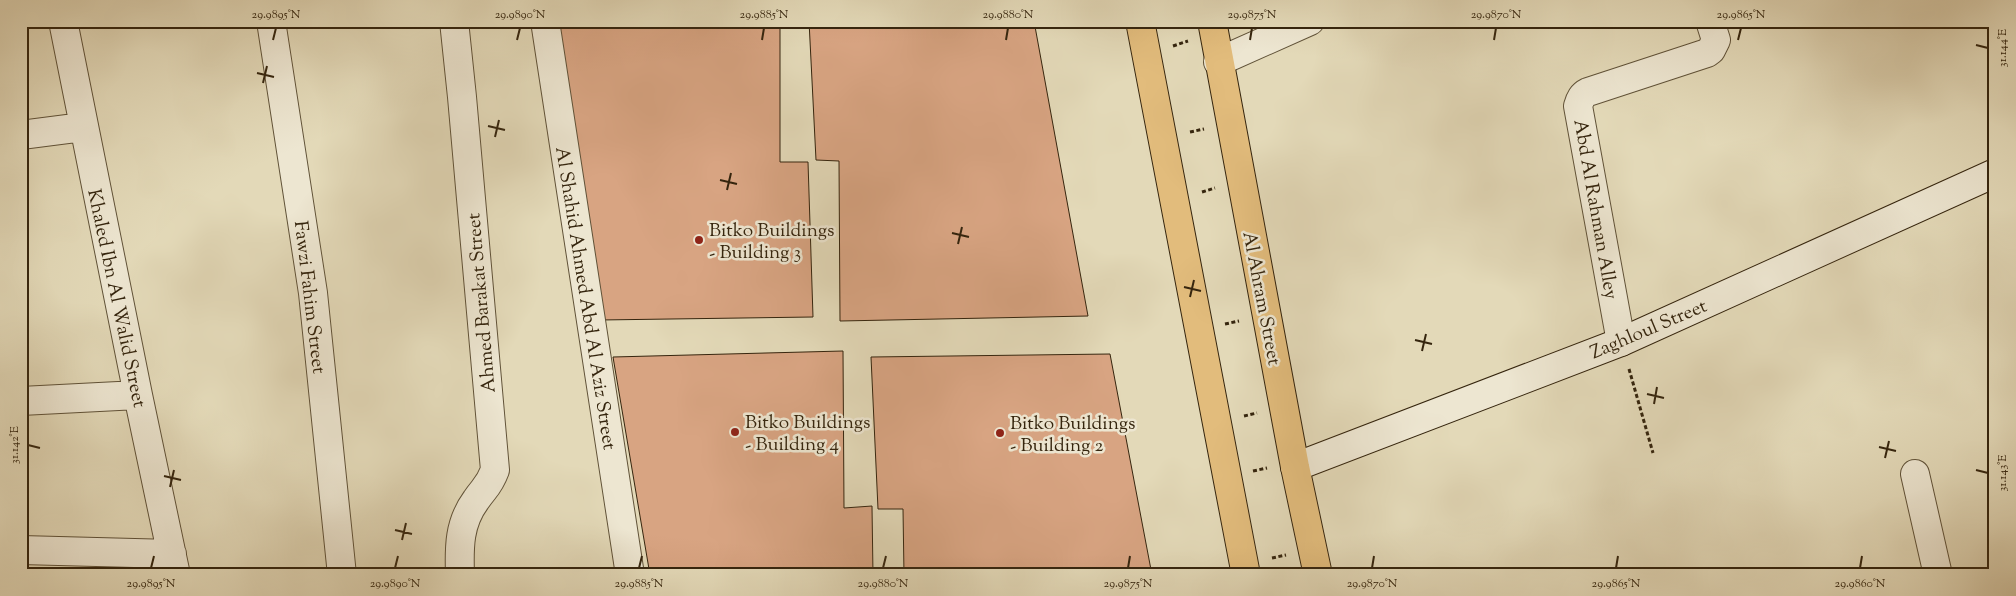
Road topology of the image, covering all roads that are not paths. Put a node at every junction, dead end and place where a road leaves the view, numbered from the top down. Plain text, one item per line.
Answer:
1 (63, 21) edge
2 (271, 21) edge
3 (454, 21) edge
4 (545, 21) edge
5 (1140, 21) edge
6 (1212, 21) edge
7 (1310, 21) edge
8 (1710, 21) edge
9 (1218, 62) junction
10 (83, 127) junction
11 (21, 135) edge
12 (1995, 172) edge
13 (1621, 342) junction
14 (138, 396) junction
15 (21, 401) edge
16 (1282, 467) junction
17 (1915, 474) dead end
18 (21, 550) edge
19 (174, 564) edge
20 (1255, 567) edge
21 (342, 575) edge
22 (460, 575) edge
23 (630, 575) edge
24 (1318, 575) edge
25 (1938, 575) edge

1 - 10 street, Khaled Ibn Al Walid Street
2 - 21 street, Fawzi Fahim Street
3 - 22 street, Ahmed Barakat Street
4 - 23 street, Al Shahid Ahmed Abd Al Aziz Street
5 - 20 main road
6 - 9 main road, Al Ahram Street
7 - 9 street
8 - 13 street, Abd Al Rahman Alley
9 - 16 main road, Al Ahram Street
10 - 11 street
10 - 14 street, Khaled Ibn Al Walid Street
12 - 13 street, Zaghloul Street
13 - 16 street, Zaghloul Street
14 - 15 street
14 - 19 street, Khaled Ibn Al Walid Street
16 - 24 main road, Al Ahram Street
17 - 25 street
18 - 19 street

